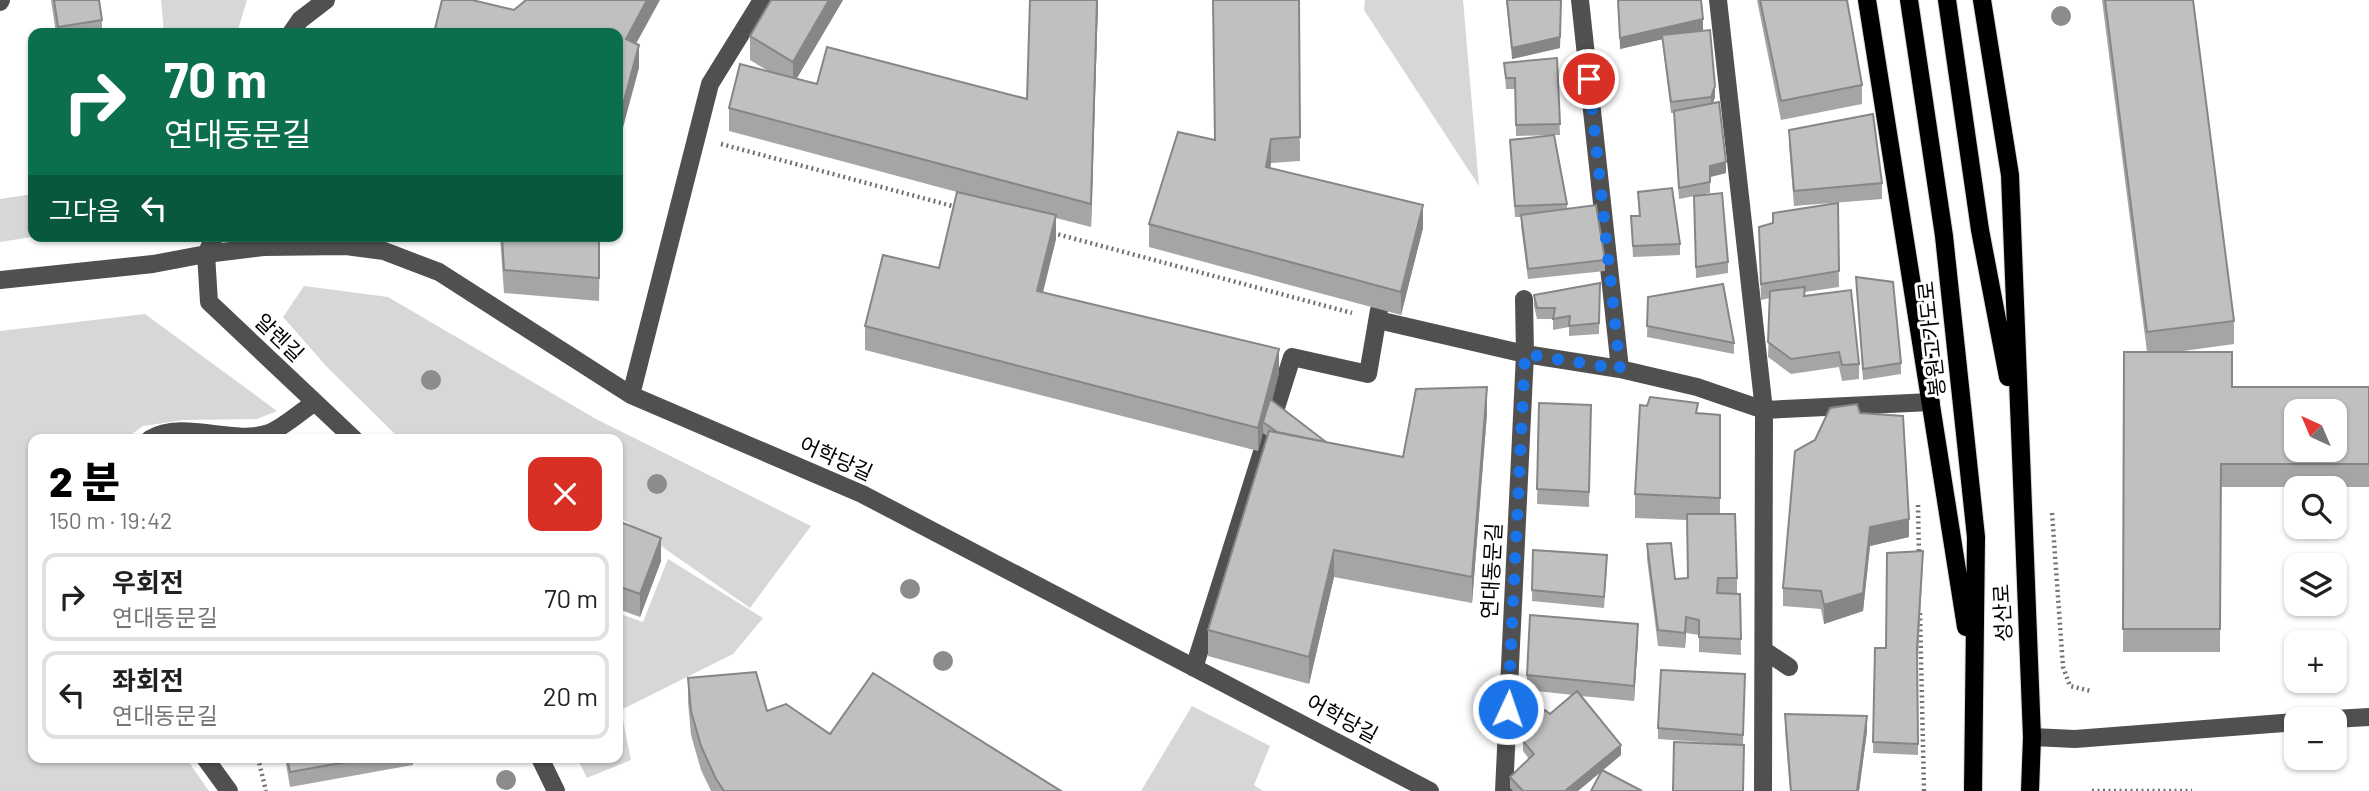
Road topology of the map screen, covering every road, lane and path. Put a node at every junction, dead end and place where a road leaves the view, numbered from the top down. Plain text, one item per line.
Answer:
1 (326, 0) edge
2 (762, 0) edge
3 (1580, 0) edge
4 (1718, 0) edge
5 (1867, 0) edge
6 (1909, 0) edge
7 (1947, 0) edge
8 (1982, 0) edge
9 (294, 28) edge
10 (697, 138) junction
11 (965, 209) edge
12 (1046, 231) edge
13 (212, 242) edge
14 (206, 254) junction
15 (0, 280) edge
16 (1524, 299) dead end
17 (1378, 314) junction
18 (1525, 354) junction
19 (1620, 369) junction
20 (631, 395) junction
21 (1931, 402) junction
22 (314, 403) junction
23 (1764, 410) junction
24 (2018, 432) junction
25 (180, 434) edge
26 (203, 434) edge
27 (258, 434) edge
28 (348, 434) edge
29 (1917, 499) dead end
30 (1919, 568) edge
31 (1920, 610) edge
32 (1765, 651) junction
33 (1788, 667) dead end
34 (1194, 668) junction
35 (1973, 675) junction
36 (2369, 717) edge
37 (2347, 718) edge
38 (2284, 723) edge
39 (2032, 737) junction
40 (209, 763) edge
41 (259, 763) edge
42 (542, 763) edge
43 (229, 791) edge
44 (265, 791) edge
45 (556, 791) edge
46 (1430, 791) edge
47 (1504, 791) edge
48 (1763, 791) edge
49 (1924, 791) edge
50 (1973, 791) edge
51 (2030, 791) edge
52 (2092, 791) edge
53 (2192, 791) edge

1 - 9 street
2 - 10 street
3 - 19 street
4 - 23 street
5 - 21 main road
6 - 35 main road, 봉원고가도로
7 - 24 main road
8 - 24 main road
10 - 11 path
10 - 20 street
12 - 17 path
13 - 14 street
14 - 15 street, 어학당길
14 - 20 street, 어학당길
14 - 22 street, 알렌길
16 - 18 street, 연대동문길
17 - 18 street
17 - 34 street
18 - 19 street
18 - 47 street, 연대동문길
19 - 23 street
20 - 34 street, 어학당길
21 - 23 street
21 - 35 main road
22 - 27 street
22 - 28 street, 알렌길
23 - 32 street
24 - 39 main road, 성산로
25 - 26 street
29 - 30 path
31 - 49 path
32 - 33 street
32 - 48 street
34 - 46 street, 어학당길
35 - 50 main road
36 - 37 street
38 - 39 street
39 - 51 main road, 성산로
40 - 43 street
41 - 44 path
42 - 45 street
52 - 53 path

